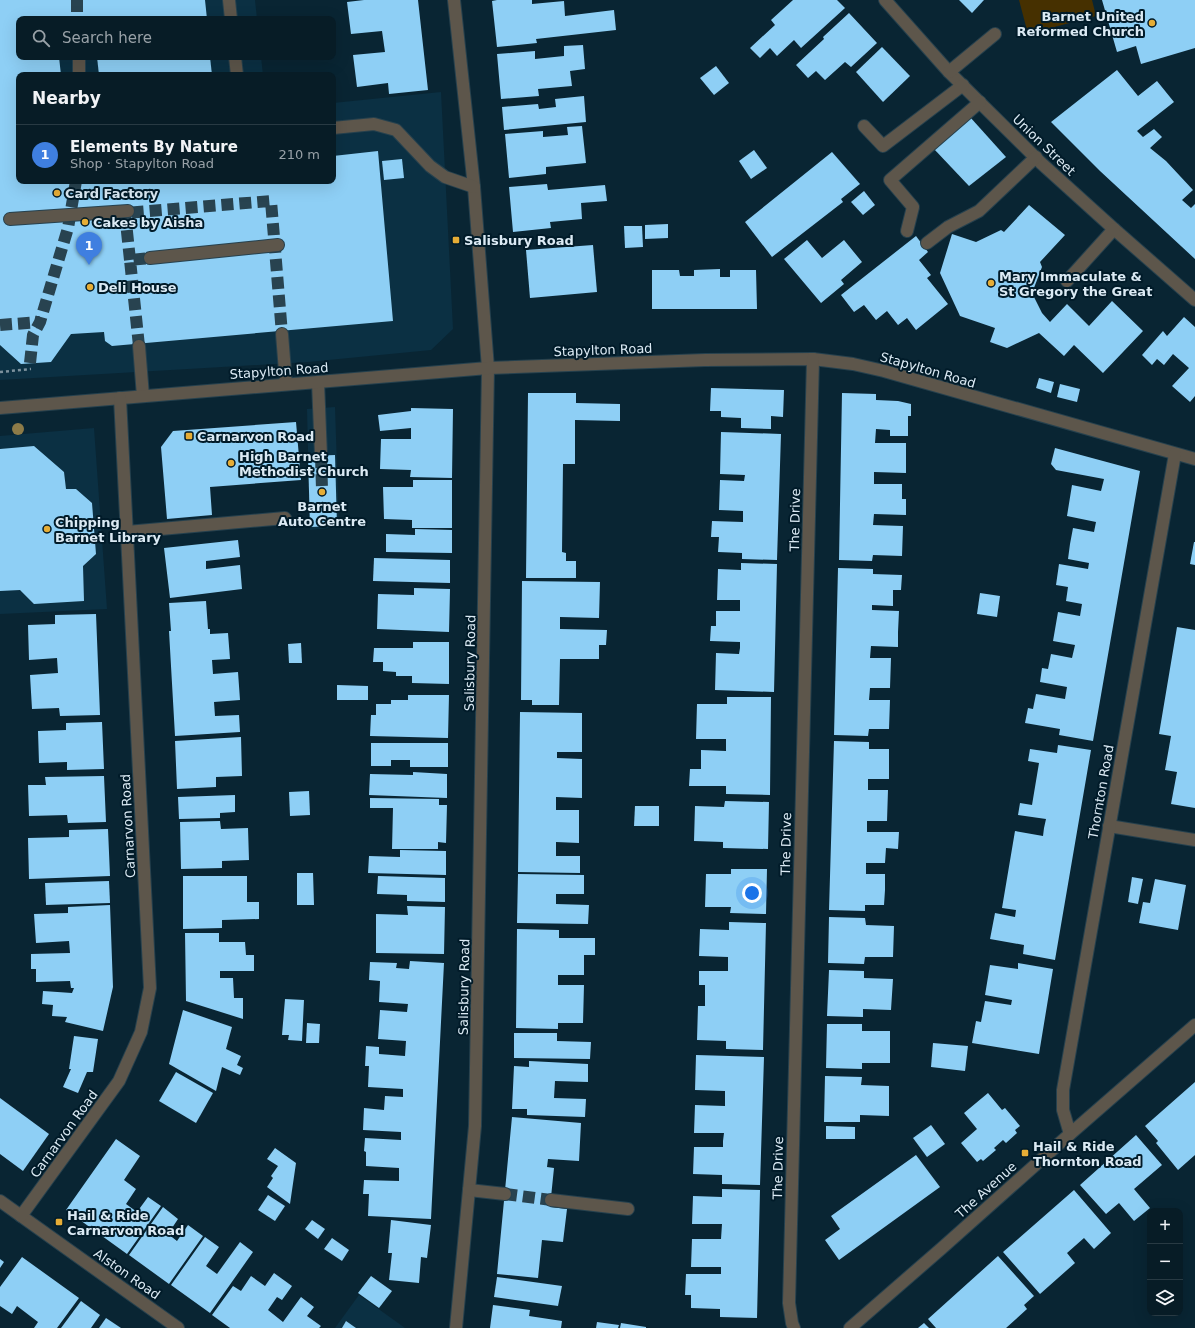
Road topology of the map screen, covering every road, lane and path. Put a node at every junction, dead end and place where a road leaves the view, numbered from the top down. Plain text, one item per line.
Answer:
1 (229, 0) edge
2 (454, 0) edge
3 (885, 0) edge
4 (231, 16) edge
5 (994, 34) dead end
6 (79, 60) edge
7 (235, 60) edge
8 (79, 72) edge
9 (237, 72) edge
10 (949, 72) junction
11 (963, 85) junction
12 (980, 102) junction
13 (864, 126) dead end
14 (336, 128) edge
15 (1036, 157) junction
16 (474, 187) junction
17 (128, 211) dead end
18 (10, 219) dead end
19 (1114, 229) junction
20 (907, 231) dead end
21 (927, 243) dead end
22 (278, 245) dead end
23 (150, 258) tunnel mouth
24 (1067, 281) dead end
25 (1195, 300) edge
26 (282, 334) tunnel mouth
27 (139, 346) tunnel mouth
28 (813, 359) junction
29 (488, 368) junction
30 (31, 369) dead end
31 (0, 372) edge
32 (318, 382) junction
33 (286, 384) junction
34 (143, 396) junction
35 (120, 398) junction
36 (0, 408) edge
37 (1175, 454) junction
38 (321, 456) tunnel mouth
39 (1195, 459) edge
40 (285, 518) dead end
41 (127, 532) junction
42 (1109, 826) junction
43 (1195, 840) edge
44 (1195, 1025) edge
45 (1070, 1134) junction
46 (469, 1190) junction
47 (505, 1194) tunnel mouth
48 (551, 1200) tunnel mouth
49 (0, 1201) edge
50 (628, 1209) dead end
51 (21, 1216) junction
52 (178, 1328) edge
53 (456, 1328) edge
54 (794, 1328) edge
55 (850, 1328) edge

1 - 4 street
2 - 16 street, Salisbury Road
3 - 10 street, Union Street
5 - 10 street
6 - 8 street
7 - 9 street
10 - 11 street, Union Street
11 - 12 street, Union Street
11 - 13 street
12 - 15 street, Union Street
12 - 20 street
14 - 16 street
15 - 19 street, Union Street
15 - 21 street
16 - 29 street, Salisbury Road
17 - 18 street
19 - 24 street
19 - 25 street, Union Street
22 - 23 street
26 - 33 street
27 - 34 street
28 - 29 street, Stapylton Road
28 - 37 street, Stapylton Road
28 - 54 street, The Drive
29 - 32 street, Stapylton Road
29 - 46 street, Salisbury Road
30 - 31 path
32 - 33 street, Stapylton Road
32 - 38 street
33 - 34 street, Stapylton Road
34 - 35 street, Stapylton Road
35 - 36 street, Stapylton Road
35 - 41 street, Carnarvon Road
37 - 39 street, Stapylton Road
37 - 42 street, Thornton Road
40 - 41 street
41 - 51 street, Carnarvon Road
42 - 43 street
42 - 45 street, Thornton Road
44 - 45 street, The Avenue
45 - 55 street, The Avenue
46 - 47 street
46 - 53 street, Salisbury Road
48 - 50 street
49 - 51 street, Alston Road
51 - 52 street, Alston Road

